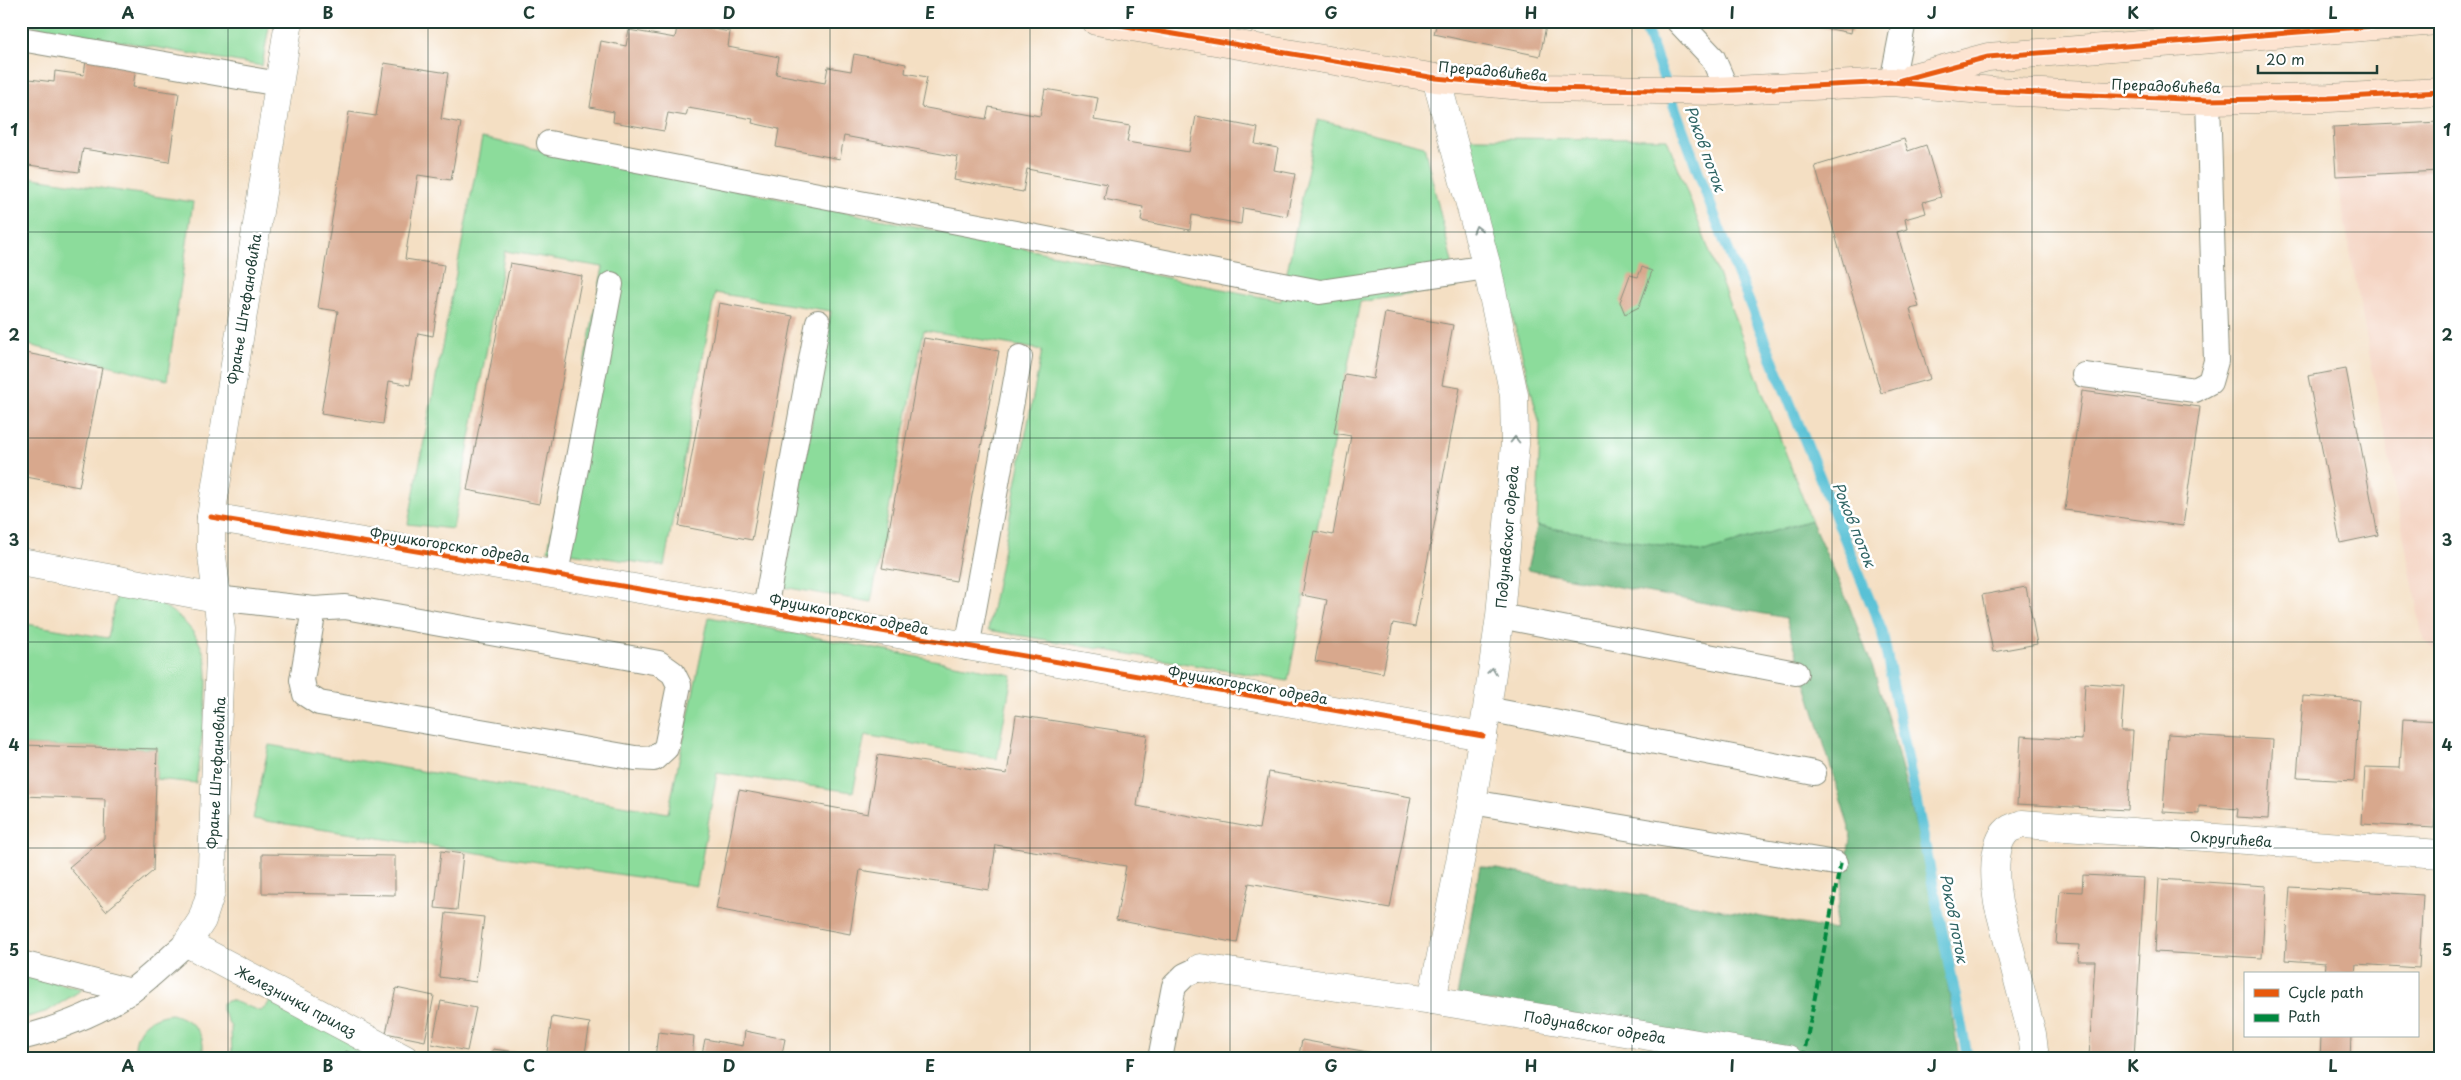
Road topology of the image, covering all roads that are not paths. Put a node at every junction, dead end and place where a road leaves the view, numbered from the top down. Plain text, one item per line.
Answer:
1 (289, 21) edge
2 (1096, 21) edge
3 (1678, 21) edge
4 (1904, 21) edge
5 (2437, 21) edge
6 (2310, 27) edge
7 (21, 39) edge
8 (1436, 78) junction
9 (1892, 82) junction
10 (279, 84) junction
11 (1721, 91) junction
12 (2440, 92) edge
13 (2208, 100) junction
14 (549, 143) dead end
15 (1487, 268) junction
16 (611, 284) dead end
17 (818, 322) dead end
18 (1020, 357) dead end
19 (2084, 375) dead end
20 (211, 517) junction
21 (21, 562) edge
22 (556, 574) junction
23 (216, 598) junction
24 (314, 609) junction
25 (765, 609) junction
26 (1500, 616) junction
27 (967, 648) junction
28 (1796, 673) dead end
29 (1487, 709) junction
30 (1483, 736) junction
31 (1814, 773) dead end
32 (1472, 802) junction
33 (2440, 854) edge
34 (1835, 863) dead end
35 (187, 944) junction
36 (21, 963) edge
37 (1200, 968) joint
38 (131, 991) junction
39 (1432, 1000) junction
40 (21, 1038) edge
41 (405, 1059) edge
42 (1160, 1059) edge
43 (1788, 1059) edge
44 (2035, 1059) edge

1 - 10 street, Фрање Штефановића
2 - 8 main road, Прерадовићева
3 - 11 lane
4 - 9 lane
5 - 6 main road, Прерадовићева
6 - 9 main road, Прерадовићева
7 - 10 lane
8 - 11 main road, Прерадовићева
15 -> 8 street, Подунавског одреда
9 - 11 main road, Прерадовићева
9 - 13 main road, Прерадовићева
10 - 20 street, Фрање Штефановића
12 - 13 main road, Прерадовићева
13 - 19 lane
14 - 15 lane
26 -> 15 street, Подунавског одреда
16 - 22 lane
17 - 25 lane
18 - 27 lane
20 - 22 street, Фрушкогорског одреда
20 - 23 street, Фрање Штефановића
21 - 23 street
22 - 25 street, Фрушкогорског одреда
23 - 24 lane
23 - 35 street, Фрање Штефановића
24 - 24 lane
25 - 27 street, Фрушкогорског одреда
26 - 28 lane
29 -> 26 street, Подунавског одреда
27 - 30 street, Фрушкогорског одреда
29 - 30 street, Подунавског одреда
29 - 31 lane
30 - 32 street, Подунавског одреда
32 - 34 lane
32 - 39 street, Подунавског одреда
33 - 44 street, Округићева
35 - 38 lane
35 - 41 street, Железнички прилаз
36 - 38 lane
37 - 39 street, Подунавског одреда
37 - 42 lane
38 - 40 lane
39 - 43 street, Подунавског одреда

